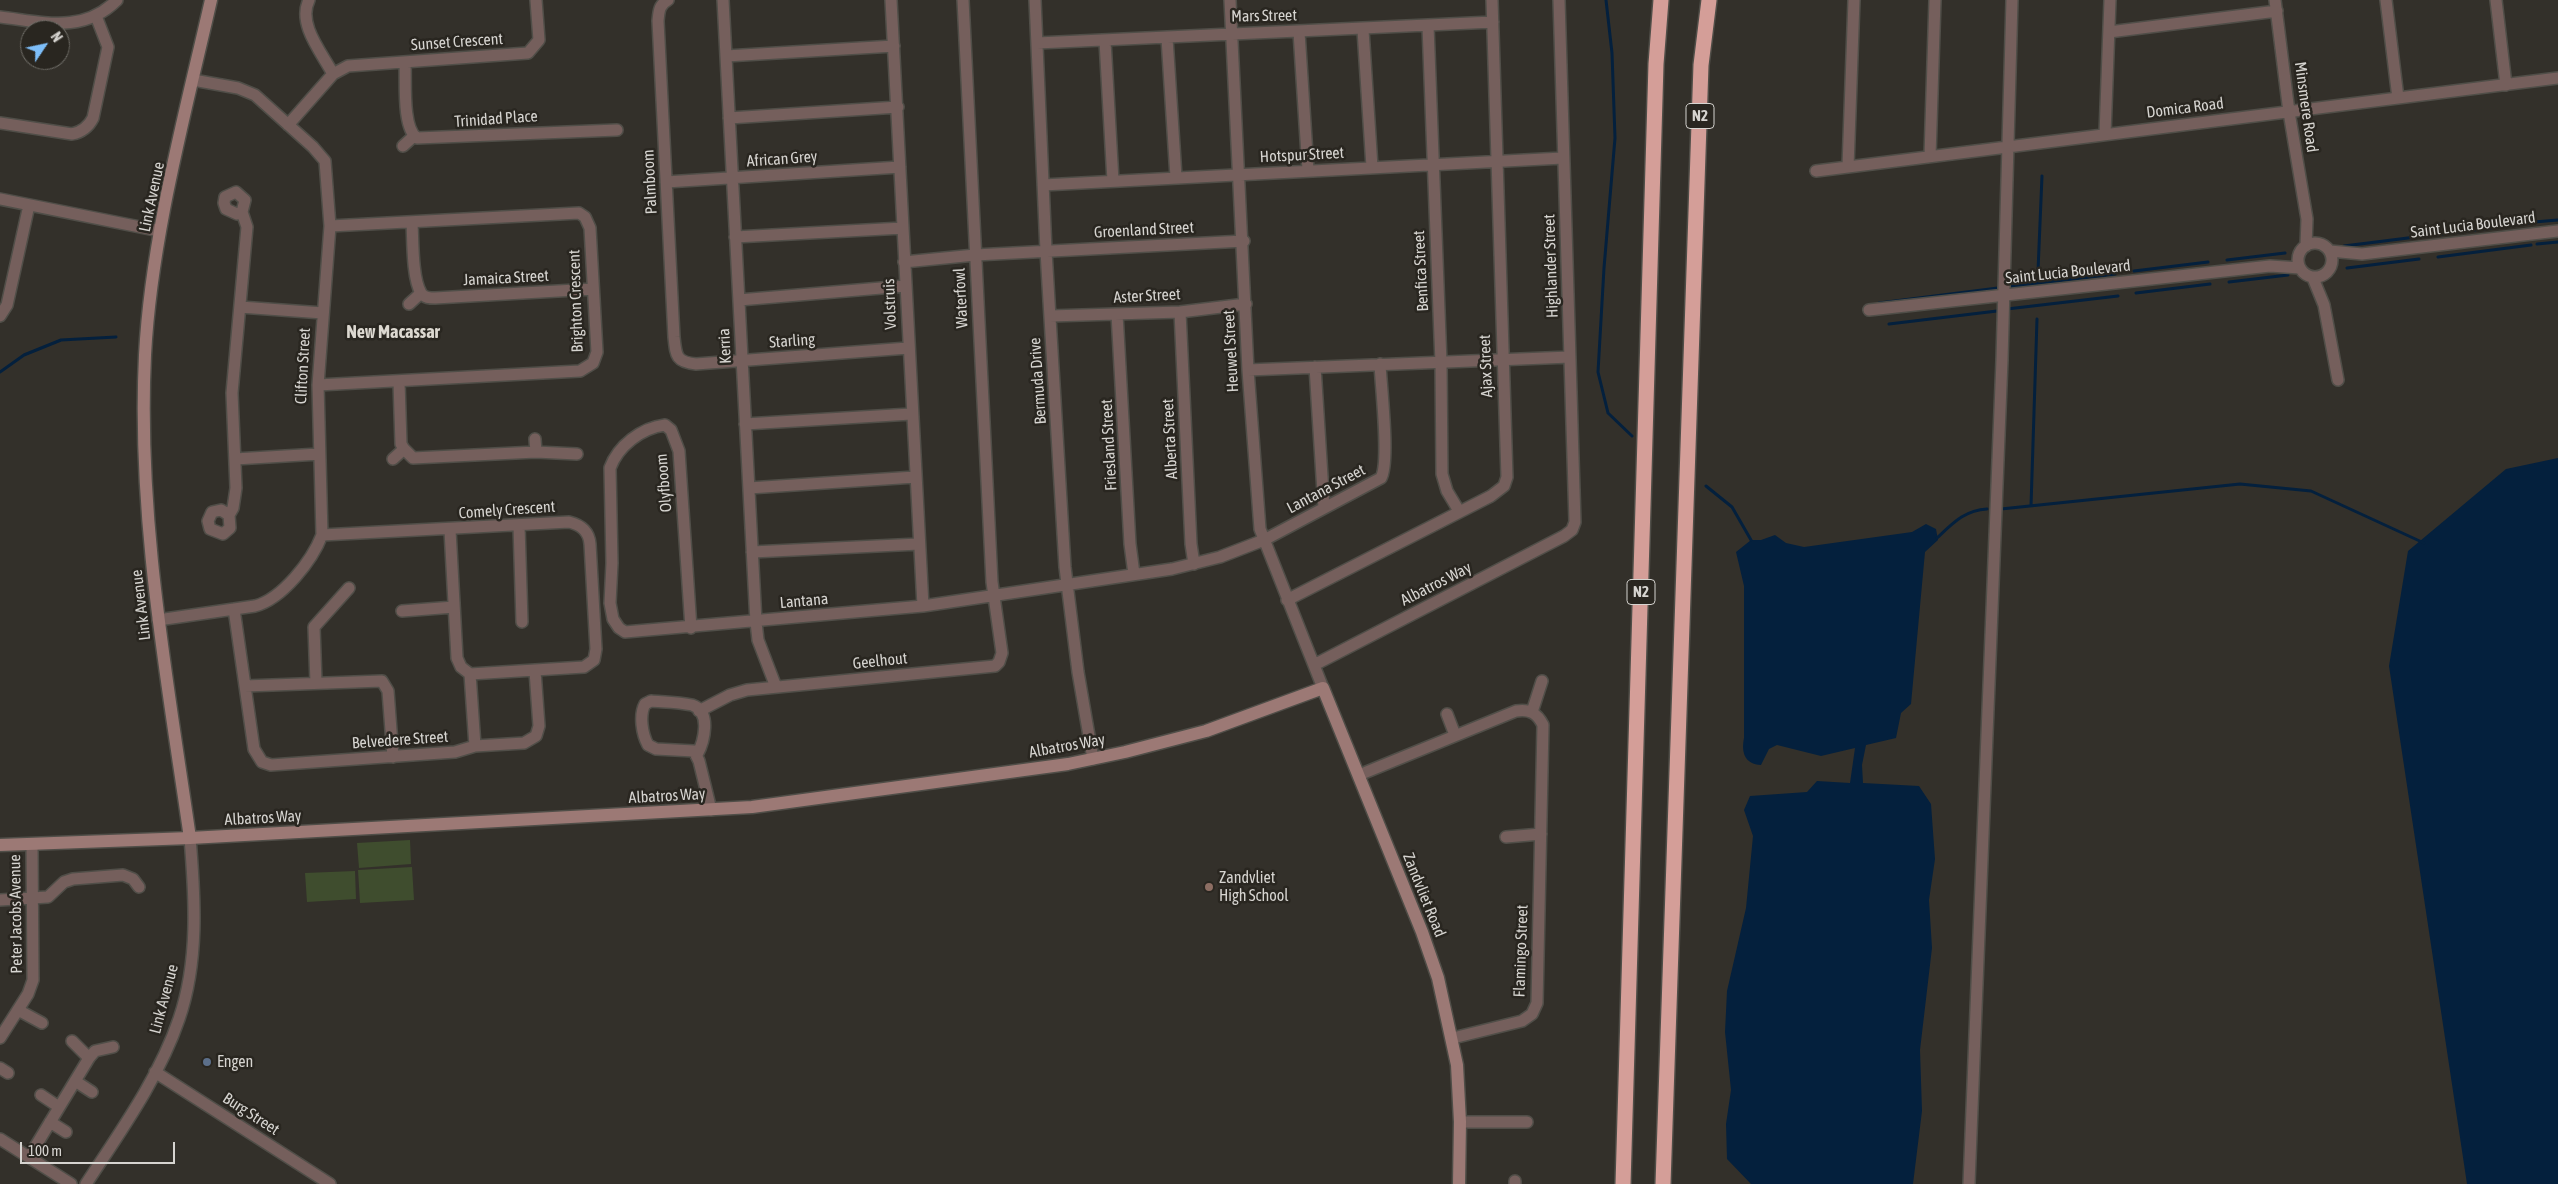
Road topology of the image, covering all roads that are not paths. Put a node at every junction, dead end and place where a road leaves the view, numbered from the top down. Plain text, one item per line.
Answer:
1 (117, 0) edge
2 (211, 0) edge
3 (309, 0) edge
4 (536, 0) edge
5 (723, 0) edge
6 (891, 0) edge
7 (963, 0) edge
8 (1035, 0) edge
9 (1230, 0) edge
10 (1492, 0) edge
11 (1559, 0) edge
12 (1661, 0) edge
13 (1708, 0) edge
14 (1854, 0) edge
15 (1935, 0) edge
16 (2012, 0) edge
17 (2110, 0) edge
18 (2386, 0) edge
19 (2496, 0) edge
20 (665, 2) edge
21 (2276, 6) edge
22 (0, 16) edge
23 (96, 16) junction
24 (20, 21) edge
25 (1493, 22) junction
26 (70, 24) edge
27 (1428, 26) junction
28 (1363, 30) junction
29 (1299, 32) junction
30 (2109, 32) junction
31 (1232, 33) junction
32 (1167, 38) junction
33 (1105, 41) junction
34 (1036, 43) junction
35 (894, 46) junction
36 (726, 56) junction
37 (405, 63) junction
38 (332, 74) junction
39 (2558, 78) edge
40 (193, 80) junction
41 (2506, 85) junction
42 (2398, 98) junction
43 (898, 107) junction
44 (2289, 112) junction
45 (729, 118) junction
46 (0, 123) edge
47 (288, 125) junction
48 (616, 130) dead end
49 (2105, 134) junction
50 (414, 136) junction
51 (403, 146) dead end
52 (2007, 147) junction
53 (1930, 156) junction
54 (1564, 158) junction
55 (1496, 161) junction
56 (1432, 165) junction
57 (900, 167) junction
58 (1372, 167) junction
59 (1848, 167) junction
60 (1308, 170) junction
61 (1816, 170) dead end
62 (1239, 175) junction
63 (1176, 177) junction
64 (732, 179) junction
65 (1113, 180) junction
66 (666, 182) junction
67 (1043, 185) junction
68 (0, 199) edge
69 (29, 205) junction
70 (242, 212) dead end
71 (2307, 218) junction
72 (412, 222) junction
73 (330, 226) junction
74 (903, 228) junction
75 (160, 231) junction
76 (2558, 231) edge
77 (735, 237) junction
78 (1244, 241) junction
79 (2325, 248) junction
80 (2302, 250) junction
81 (1046, 251) junction
82 (2362, 254) junction
83 (976, 256) junction
84 (904, 262) junction
85 (2270, 266) junction
86 (2300, 268) junction
87 (2329, 270) junction
88 (2313, 278) junction
89 (905, 286) junction
90 (593, 289) junction
91 (421, 293) junction
92 (2003, 295) junction
93 (739, 300) junction
94 (409, 304) dead end
95 (1246, 304) junction
96 (2324, 305) junction
97 (240, 308) junction
98 (1870, 310) dead end
99 (1180, 312) junction
100 (323, 313) junction
101 (1117, 314) junction
102 (0, 316) edge
103 (1050, 316) junction
104 (908, 348) junction
105 (1570, 357) junction
106 (679, 359) joint
107 (1502, 360) junction
108 (742, 361) junction
109 (1441, 363) junction
110 (1380, 364) junction
111 (1315, 368) junction
112 (1248, 370) junction
113 (2338, 380) dead end
114 (399, 382) junction
115 (318, 384) junction
116 (912, 414) junction
117 (745, 424) junction
118 (535, 438) dead end
119 (404, 450) junction
120 (536, 452) junction
121 (319, 454) junction
122 (577, 454) dead end
123 (235, 459) junction
124 (393, 460) dead end
125 (915, 477) junction
126 (749, 488) junction
127 (1324, 508) junction
128 (1459, 511) junction
129 (229, 514) dead end
130 (519, 526) junction
131 (450, 530) junction
132 (1572, 530) joint
133 (322, 535) junction
134 (1264, 540) junction
135 (919, 544) junction
136 (752, 552) junction
137 (1194, 564) junction
138 (1134, 574) junction
139 (1067, 584) junction
140 (349, 588) dead end
141 (994, 595) junction
142 (1287, 600) junction
143 (923, 606) junction
144 (454, 607) junction
145 (234, 609) junction
146 (402, 611) dead end
147 (158, 620) junction
148 (522, 622) dead end
149 (756, 622) junction
150 (619, 628) joint
151 (691, 628) junction
152 (1314, 665) junction
153 (536, 671) junction
154 (470, 674) junction
155 (1542, 681) dead end
156 (316, 682) junction
157 (245, 686) junction
158 (776, 687) junction
159 (1323, 688) junction
160 (699, 711) junction
161 (1532, 712) junction
162 (1447, 714) dead end
163 (1455, 736) junction
164 (475, 746) junction
165 (697, 755) junction
166 (393, 757) junction
167 (1093, 759) junction
168 (1358, 775) junction
169 (711, 810) junction
170 (1541, 834) junction
171 (1506, 837) dead end
172 (190, 838) junction
173 (32, 844) junction
174 (0, 845) edge
175 (139, 887) dead end
176 (33, 899) junction
177 (0, 900) edge
178 (18, 1010) junction
179 (42, 1023) dead end
180 (0, 1038) edge
181 (1453, 1038) junction
182 (72, 1041) dead end
183 (113, 1047) dead end
184 (90, 1058) junction
185 (155, 1072) junction
186 (75, 1081) junction
187 (92, 1092) dead end
188 (41, 1095) dead end
189 (59, 1108) junction
190 (50, 1122) junction
191 (1460, 1122) junction
192 (1527, 1122) dead end
193 (66, 1132) dead end
194 (0, 1140) edge
195 (29, 1157) junction
196 (71, 1184) edge
197 (86, 1184) edge
198 (330, 1184) edge
199 (1459, 1184) edge
200 (1623, 1184) edge
201 (1663, 1184) edge
202 (1969, 1184) edge

1 - 23 street
2 - 40 street, Link Avenue
3 - 38 street
4 - 37 street, Sunset Crescent
5 - 36 street, Kerria
6 - 35 street, Volstruis
7 - 83 street, Waterfowl
8 - 34 street, Bermuda Drive
9 - 31 street, Heuwel Street
10 - 25 street, Ajax Street
11 - 54 street, Highlander Street
12 - 200 highway, N2
13 - 201 highway, N2
14 - 59 street
15 - 53 street
16 - 52 street
17 - 30 street
18 - 42 street
19 - 41 street
20 - 66 street, Palmboom
21 - 30 street
21 - 44 street, Minsmere Road
22 - 24 street
23 - 26 street
23 - 46 street
25 - 27 street, Mars Street
25 - 55 street, Ajax Street
27 - 28 street, Mars Street
27 - 56 street, Benfica Street
28 - 29 street, Mars Street
28 - 58 street
29 - 31 street, Mars Street
29 - 60 street
30 - 49 street
31 - 32 street, Mars Street
31 - 62 street, Heuwel Street
32 - 33 street, Mars Street
32 - 63 street
33 - 34 street, Mars Street
33 - 65 street
34 - 67 street, Bermuda Drive
35 - 36 street
35 - 43 street, Volstruis
36 - 45 street, Kerria
37 - 38 street, Sunset Crescent
37 - 50 street
38 - 47 street, Sunset Crescent
39 - 41 street, Domica Road
40 - 47 street, Clifton Street
40 - 75 street, Link Avenue
41 - 42 street, Domica Road
42 - 44 street, Domica Road
43 - 45 street
43 - 57 street, Volstruis
44 - 49 street, Domica Road
44 - 71 street, Minsmere Road
45 - 64 street, Kerria
47 - 73 street, Clifton Street
48 - 50 street, Trinidad Place
49 - 52 street, Domica Road
50 - 51 street
52 - 53 street, Domica Road
52 - 92 street
53 - 59 street, Domica Road
54 - 55 street, Hotspur Street
54 - 105 street, Highlander Street
55 - 56 street, Hotspur Street
55 - 107 street, Ajax Street
56 - 58 street, Hotspur Street
56 - 109 street, Benfica Street
57 - 64 street, African Grey
57 - 74 street, Volstruis
58 - 60 street, Hotspur Street
59 - 61 street, Domica Road
60 - 62 street, Hotspur Street
62 - 63 street, Hotspur Street
62 - 78 street, Heuwel Street
63 - 65 street, Hotspur Street
64 - 66 street, African Grey
64 - 77 street, Kerria
65 - 67 street, Hotspur Street
66 - 106 street, Palmboom
67 - 81 street, Bermuda Drive
68 - 69 street
69 - 75 street
69 - 102 street
70 - 97 street
71 - 79 street, Minsmere Road
71 - 80 street, Minsmere Road
72 - 73 street, Brighton Crescent
72 - 90 street, Brighton Crescent
72 - 91 street
73 - 100 street, Clifton Street
74 - 77 street
74 - 84 street, Volstruis
75 - 147 street, Link Avenue
76 - 82 street, Saint Lucia Boulevard
77 - 93 street, Kerria
78 - 81 street, Groenland Street
78 - 95 street, Heuwel Street
79 - 80 street
79 - 82 street, Saint Lucia Boulevard
79 - 87 street
80 - 85 street, Saint Lucia Boulevard
80 - 86 street
81 - 83 street, Groenland Street
81 - 103 street, Bermuda Drive
82 - 87 street, Saint Lucia Boulevard
83 - 84 street, Groenland Street
83 - 141 street, Waterfowl
84 - 89 street, Volstruis
85 - 86 street, Saint Lucia Boulevard
85 - 92 street, Saint Lucia Boulevard
86 - 88 street
87 - 88 street
87 - 96 street
88 - 96 street
89 - 93 street
89 - 104 street, Volstruis
90 - 91 street, Jamaica Street
90 - 114 street, Brighton Crescent
91 - 94 street
92 - 98 street, Saint Lucia Boulevard
92 - 202 street
93 - 108 street, Kerria
95 - 99 street, Aster Street
95 - 112 street, Heuwel Street
96 - 113 street
97 - 100 street
97 - 123 street
99 - 101 street, Aster Street
99 - 137 street, Alberta Street
100 - 115 street, Clifton Street
101 - 103 street, Aster Street
101 - 138 street, Friesland Street
103 - 139 street, Bermuda Drive
104 - 108 street, Starling
104 - 116 street, Volstruis
105 - 107 street
105 - 132 street, Highlander Street
106 - 108 street, Starling
107 - 109 street
107 - 128 street, Ajax Street
108 - 117 street, Kerria
109 - 110 street
109 - 128 street, Benfica Street
110 - 111 street
110 - 127 street, Lantana Street
111 - 112 street
111 - 127 street
112 - 134 street, Heuwel Street
114 - 115 street, Brighton Crescent
114 - 119 street
115 - 121 street, Clifton Street
116 - 117 street
116 - 125 street, Volstruis
117 - 126 street, Kerria
118 - 120 street
119 - 120 street
119 - 124 street
120 - 122 street
121 - 123 street
121 - 133 street, Clifton Street
123 - 129 street
125 - 126 street
125 - 135 street, Volstruis
126 - 136 street, Kerria
127 - 134 street, Lantana Street
128 - 142 street, Ajax Street
130 - 131 street, Comely Crescent
130 - 148 street
130 - 153 street, Comely Crescent
131 - 133 street, Comely Crescent
131 - 144 street
132 - 152 street, Albatros Way
133 - 145 street, Clifton Street
134 - 137 street, Lantana Street
134 - 142 street, Heuwel Street
135 - 136 street
135 - 143 street, Volstruis
136 - 149 street, Kerria
137 - 138 street, Lantana Street
138 - 139 street, Lantana
139 - 141 street, Lantana
139 - 167 street, Bermuda Drive
140 - 156 street
141 - 143 street, Lantana
141 - 158 street, Geelhout
142 - 152 street, Heuwel Street
143 - 149 street, Lantana
144 - 146 street
144 - 154 street
145 - 147 street, Clifton Street
145 - 157 street, Belvedere Street
147 - 172 street, Link Avenue
149 - 151 street, Lantana
149 - 158 street, Kerria
150 - 151 street, Lantana
150 - 151 street, Olyfboom
152 - 159 street, Heuwel Street
153 - 154 street, Comely Crescent
153 - 164 street, Belvedere Street
154 - 164 street
155 - 161 street
156 - 157 street
156 - 166 street
157 - 166 street, Belvedere Street
158 - 160 street, Geelhout
159 - 167 street, Albatros Way
159 - 168 street, Zandvliet Road
160 - 165 street
160 - 165 street
161 - 163 street
161 - 170 street, Flamingo Street
162 - 163 street
163 - 168 street
164 - 166 street, Belvedere Street
165 - 169 street
167 - 169 street, Albatros Way
168 - 181 street, Zandvliet Road
169 - 172 street, Albatros Way
170 - 171 street
170 - 181 street, Flamingo Street
172 - 173 street, Albatros Way
172 - 185 street, Link Avenue
173 - 174 street, Albatros Way
173 - 176 street, Peter Jacobs Avenue
175 - 176 street
176 - 177 street
176 - 178 street, Peter Jacobs Avenue
178 - 179 street
178 - 180 street, Peter Jacobs Avenue
181 - 191 street, Zandvliet Road
182 - 184 street
183 - 184 street
184 - 186 street
185 - 197 street, Link Avenue
185 - 198 street, Burg Street
186 - 187 street
186 - 189 street
188 - 189 street
189 - 190 street
190 - 193 street
190 - 195 street
191 - 192 street
191 - 199 street, Zandvliet Road
194 - 195 street
195 - 196 street

